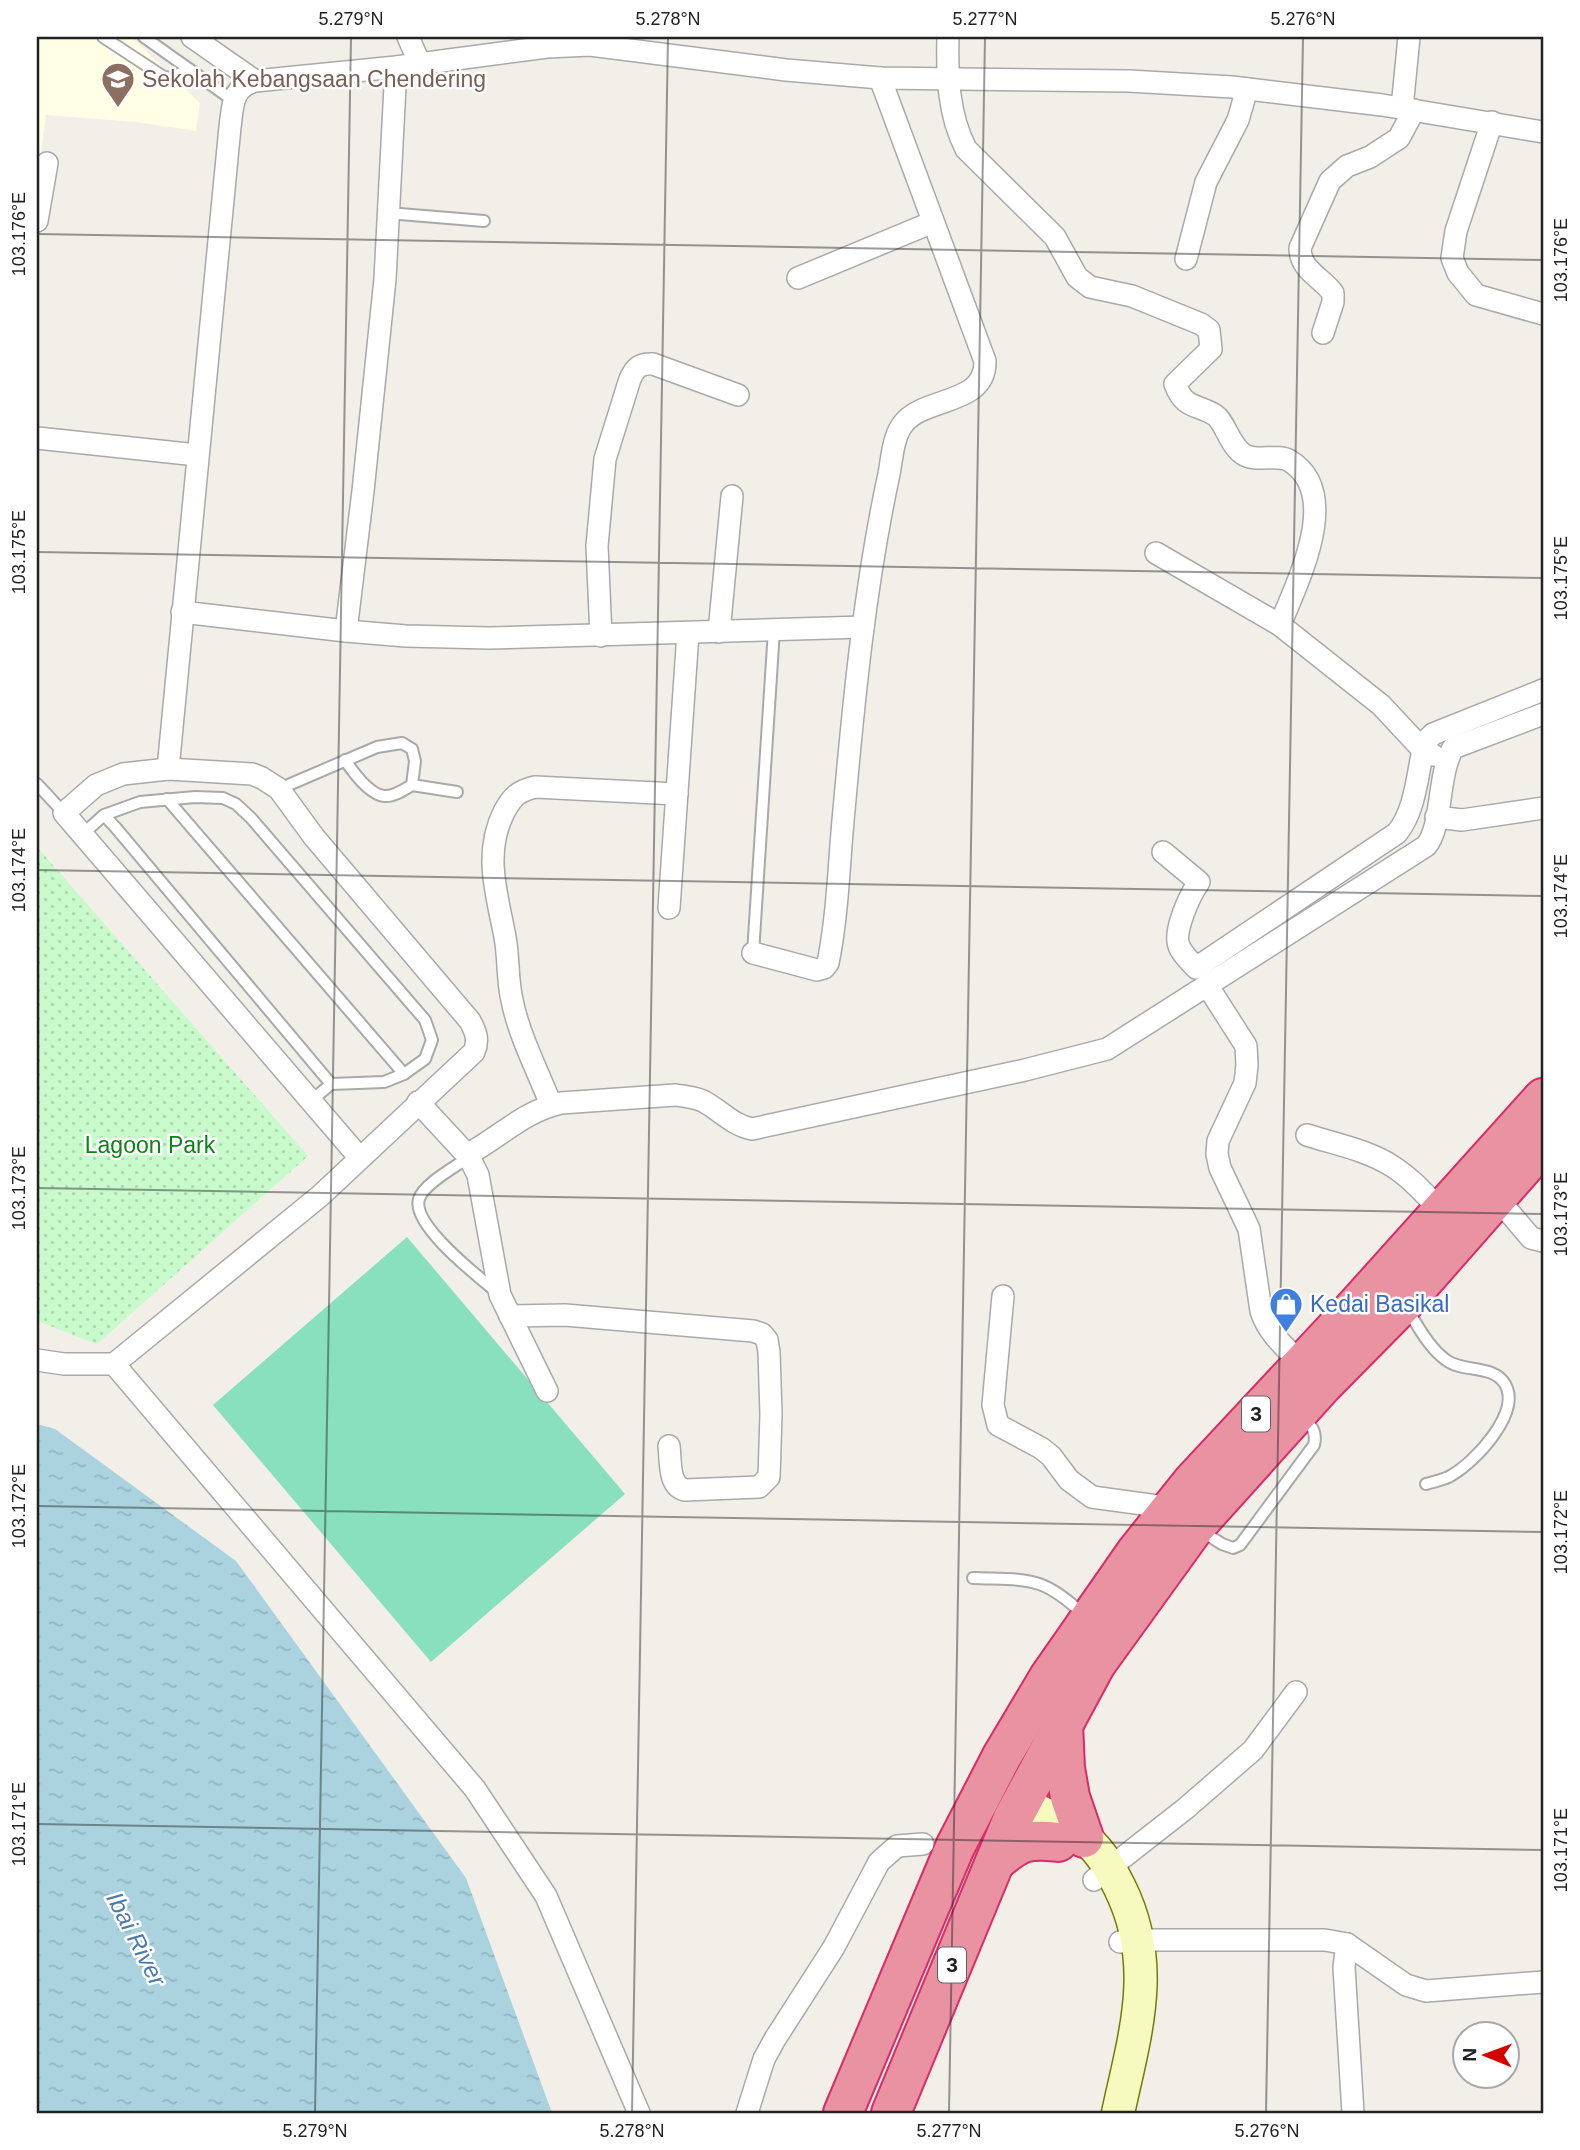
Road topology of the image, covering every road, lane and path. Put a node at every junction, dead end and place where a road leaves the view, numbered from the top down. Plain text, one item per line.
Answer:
1 (103, 37) edge
2 (144, 37) edge
3 (192, 37) edge
4 (408, 37) edge
5 (948, 37) edge
6 (1409, 37) edge
7 (493, 46) edge
8 (420, 64) junction
9 (396, 67) junction
10 (189, 69) junction
11 (880, 78) junction
12 (946, 79) junction
13 (255, 81) junction
14 (1247, 89) junction
15 (234, 101) junction
16 (1398, 107) junction
17 (1492, 122) junction
18 (1543, 132) edge
19 (47, 163) dead end
20 (388, 213) junction
21 (37, 221) edge
22 (484, 221) dead end
23 (933, 222) junction
24 (1186, 258) dead end
25 (798, 278) dead end
26 (1543, 314) edge
27 (1323, 333) dead end
28 (738, 395) dead end
29 (37, 438) edge
30 (197, 455) junction
31 (732, 496) dead end
32 (1156, 553) dead end
33 (182, 612) junction
34 (1280, 625) junction
35 (863, 627) junction
36 (774, 630) junction
37 (346, 631) junction
38 (719, 632) junction
39 (688, 633) junction
40 (601, 636) junction
41 (1543, 690) edge
42 (1543, 714) edge
43 (1423, 750) junction
44 (345, 760) junction
45 (1447, 761) junction
46 (168, 769) junction
47 (37, 784) edge
48 (412, 785) junction
49 (279, 789) junction
50 (457, 792) dead end
51 (677, 794) junction
52 (167, 800) junction
53 (1543, 808) edge
54 (64, 813) junction
55 (104, 815) junction
56 (1436, 817) junction
57 (84, 833) junction
58 (1163, 852) dead end
59 (669, 908) dead end
60 (752, 953) joint
61 (1207, 985) junction
62 (404, 1074) junction
63 (331, 1084) junction
64 (1543, 1098) edge
65 (311, 1101) junction
66 (551, 1105) junction
67 (423, 1108) junction
68 (1307, 1135) dead end
69 (1543, 1145) edge
70 (359, 1157) junction
71 (469, 1157) junction
72 (1501, 1177) junction
73 (1441, 1211) junction
74 (1543, 1241) edge
75 (500, 1295) junction
76 (1003, 1296) dead end
77 (1403, 1304) junction
78 (510, 1315) junction
79 (37, 1360) edge
80 (1302, 1364) junction
81 (120, 1372) junction
82 (547, 1391) dead end
83 (669, 1446) dead end
84 (1426, 1483) dead end
85 (1184, 1517) junction
86 (973, 1578) dead end
87 (1088, 1620) junction
88 (1296, 1692) dead end
89 (1063, 1724) junction
90 (1002, 1756) junction
91 (1014, 1808) junction
92 (962, 1835) junction
93 (1071, 1840) junction
94 (923, 1844) dead end
95 (995, 1862) junction
96 (1102, 1873) junction
97 (1130, 1941) junction
98 (1347, 1944) junction
99 (1543, 1982) edge
100 (846, 2106) edge
101 (639, 2113) edge
102 (747, 2113) edge
103 (891, 2113) edge
104 (1098, 2113) edge
105 (1118, 2113) edge
106 (1353, 2113) edge

1 - 10 lane
2 - 10 lane
3 - 13 street
4 - 8 street
5 - 12 street
6 - 16 street
7 - 8 street
7 - 11 street
8 - 9 street
9 - 13 street
9 - 20 street
10 - 15 lane
11 - 12 street
11 - 23 street
12 - 14 street
12 - 34 street
13 - 15 street
14 - 16 street
14 - 24 street
15 - 30 street
16 - 17 street
16 - 27 street
17 - 18 street
17 - 26 street
19 - 21 street
20 - 22 lane
20 - 37 street
23 - 25 street
23 - 35 street
28 - 40 street
29 - 30 street
30 - 33 street
31 - 38 street
32 - 34 street
33 - 37 street
33 - 46 street
34 - 43 street
35 - 36 street
35 - 60 street
36 - 38 street
36 - 60 lane
37 - 40 street
38 - 39 street
39 - 40 street
39 - 51 street
41 - 43 street
42 - 45 street
43 - 45 street
43 - 58 street
44 - 48 lane
44 - 48 lane
44 - 49 lane
45 - 56 street
46 - 49 street
46 - 54 street
47 - 54 lane
48 - 50 lane
49 - 67 street
51 - 59 street
51 - 66 street
52 - 55 lane
52 - 62 lane
52 - 62 lane
53 - 56 street
54 - 57 street
55 - 57 lane
55 - 63 lane
56 - 61 street
57 - 65 street
61 - 66 street
61 - 80 street
62 - 63 lane
63 - 65 lane
64 - 72 highway, 3
65 - 70 street
66 - 71 street
67 - 70 street
67 - 71 street
68 - 73 street
69 - 72 highway, 3
70 - 81 street
71 - 75 street
71 - 75 lane
72 - 73 highway, 3
72 - 74 street
72 - 77 highway, 3
73 - 80 highway, 3
75 - 78 street
76 - 85 street
77 - 84 lane
77 - 85 highway, 3
78 - 82 street
78 - 83 street
79 - 81 street
80 - 85 highway, 3
81 - 101 street
85 - 87 highway, 3
85 - 89 highway, 3
86 - 87 lane
87 - 90 highway, 3
88 - 96 street
89 - 91 highway, 3
89 - 93 highway
90 - 91 highway
90 - 92 highway, 3
91 - 92 highway
91 - 93 street
91 - 95 highway, 3
92 - 100 highway, 3
93 - 95 highway
93 - 96 street
94 - 102 street
95 - 103 highway, 3
96 - 97 street
97 - 98 street
97 - 104 street
97 - 105 street
98 - 99 street
98 - 106 street

